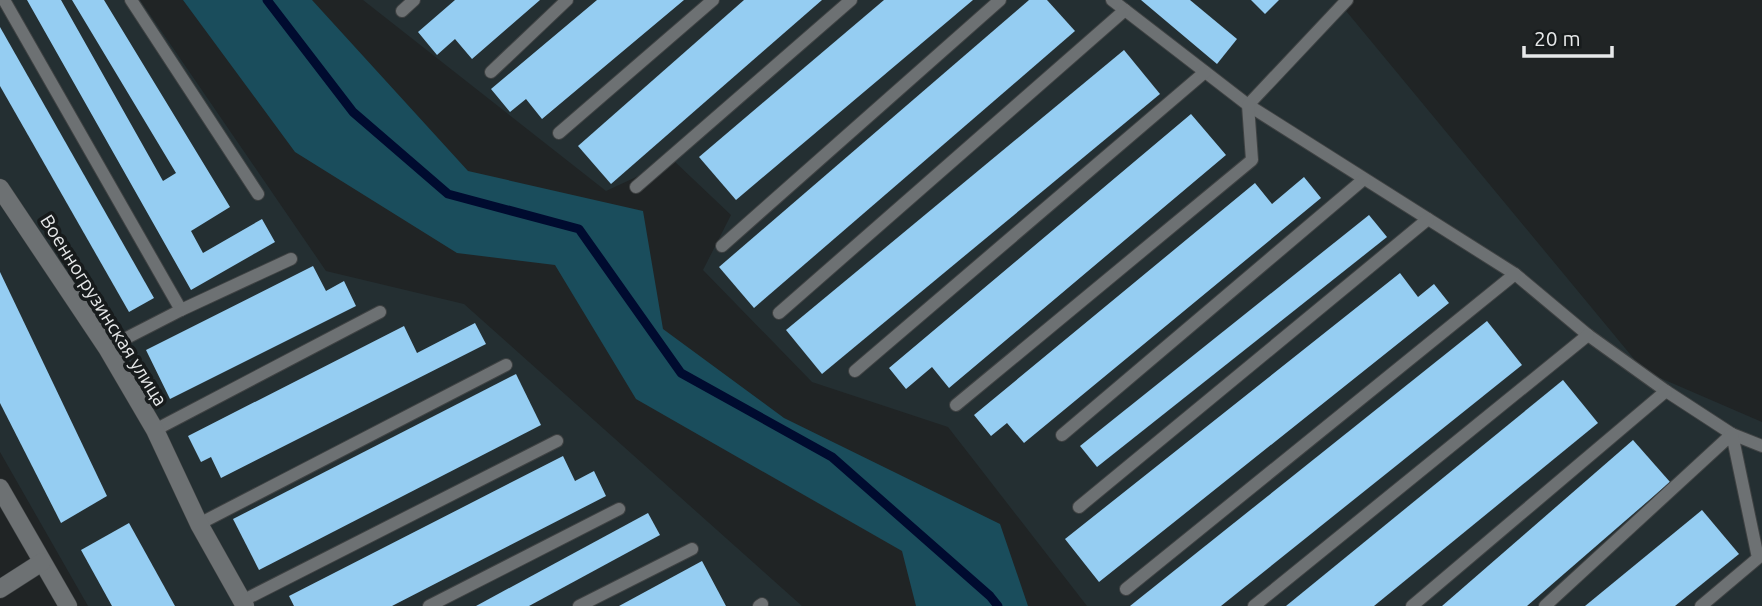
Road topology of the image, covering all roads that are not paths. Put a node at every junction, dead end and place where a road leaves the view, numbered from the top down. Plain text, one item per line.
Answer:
1 (4, 0) edge
2 (131, 0) edge
3 (414, 0) edge
4 (567, 0) edge
5 (713, 0) edge
6 (851, 0) edge
7 (1000, 0) edge
8 (1112, 0) edge
9 (1347, 0) edge
10 (402, 10) dead end
11 (1125, 10) junction
12 (491, 72) dead end
13 (1205, 72) junction
14 (1248, 105) junction
15 (559, 134) dead end
16 (1364, 179) junction
17 (636, 187) dead end
18 (0, 188) edge
19 (258, 194) dead end
20 (1428, 219) junction
21 (722, 246) dead end
22 (291, 258) dead end
23 (1515, 274) junction
24 (181, 310) junction
25 (380, 312) dead end
26 (779, 313) dead end
27 (1588, 335) junction
28 (107, 348) junction
29 (506, 365) dead end
30 (855, 371) dead end
31 (1666, 391) junction
32 (956, 405) dead end
33 (155, 430) junction
34 (1732, 434) junction
35 (1062, 435) dead end
36 (557, 441) dead end
37 (1762, 446) edge
38 (0, 488) edge
39 (1079, 507) dead end
40 (619, 509) dead end
41 (199, 524) junction
42 (692, 549) dead end
43 (42, 562) junction
44 (0, 589) edge
45 (1126, 589) dead end
46 (244, 603) edge
47 (68, 606) edge
48 (429, 606) edge
49 (579, 606) edge
50 (1254, 606) edge
51 (1412, 606) edge
52 (1545, 606) edge
53 (1702, 606) edge

1 - 24 lane
2 - 19 lane
3 - 10 lane
4 - 12 lane
5 - 15 lane
6 - 17 lane
7 - 21 lane
8 - 11 lane
9 - 14 lane
11 - 13 lane
11 - 26 lane
13 - 14 lane
13 - 30 lane
14 - 16 lane
14 - 32 lane
16 - 20 lane
16 - 35 lane
18 - 28 street, Военногрузинская улица
20 - 23 lane
20 - 39 lane
22 - 24 lane
23 - 27 lane
23 - 45 lane
24 - 28 lane
25 - 33 lane
27 - 31 lane
27 - 50 lane
28 - 33 street, Военногрузинская улица
29 - 41 lane
31 - 34 lane
31 - 51 lane
33 - 41 street, Военногрузинская улица
34 - 37 lane
34 - 52 lane
34 - 53 lane
36 - 46 lane
38 - 43 street
40 - 48 lane
41 - 46 street, Военногрузинская улица
42 - 49 lane
43 - 44 street
43 - 47 street

